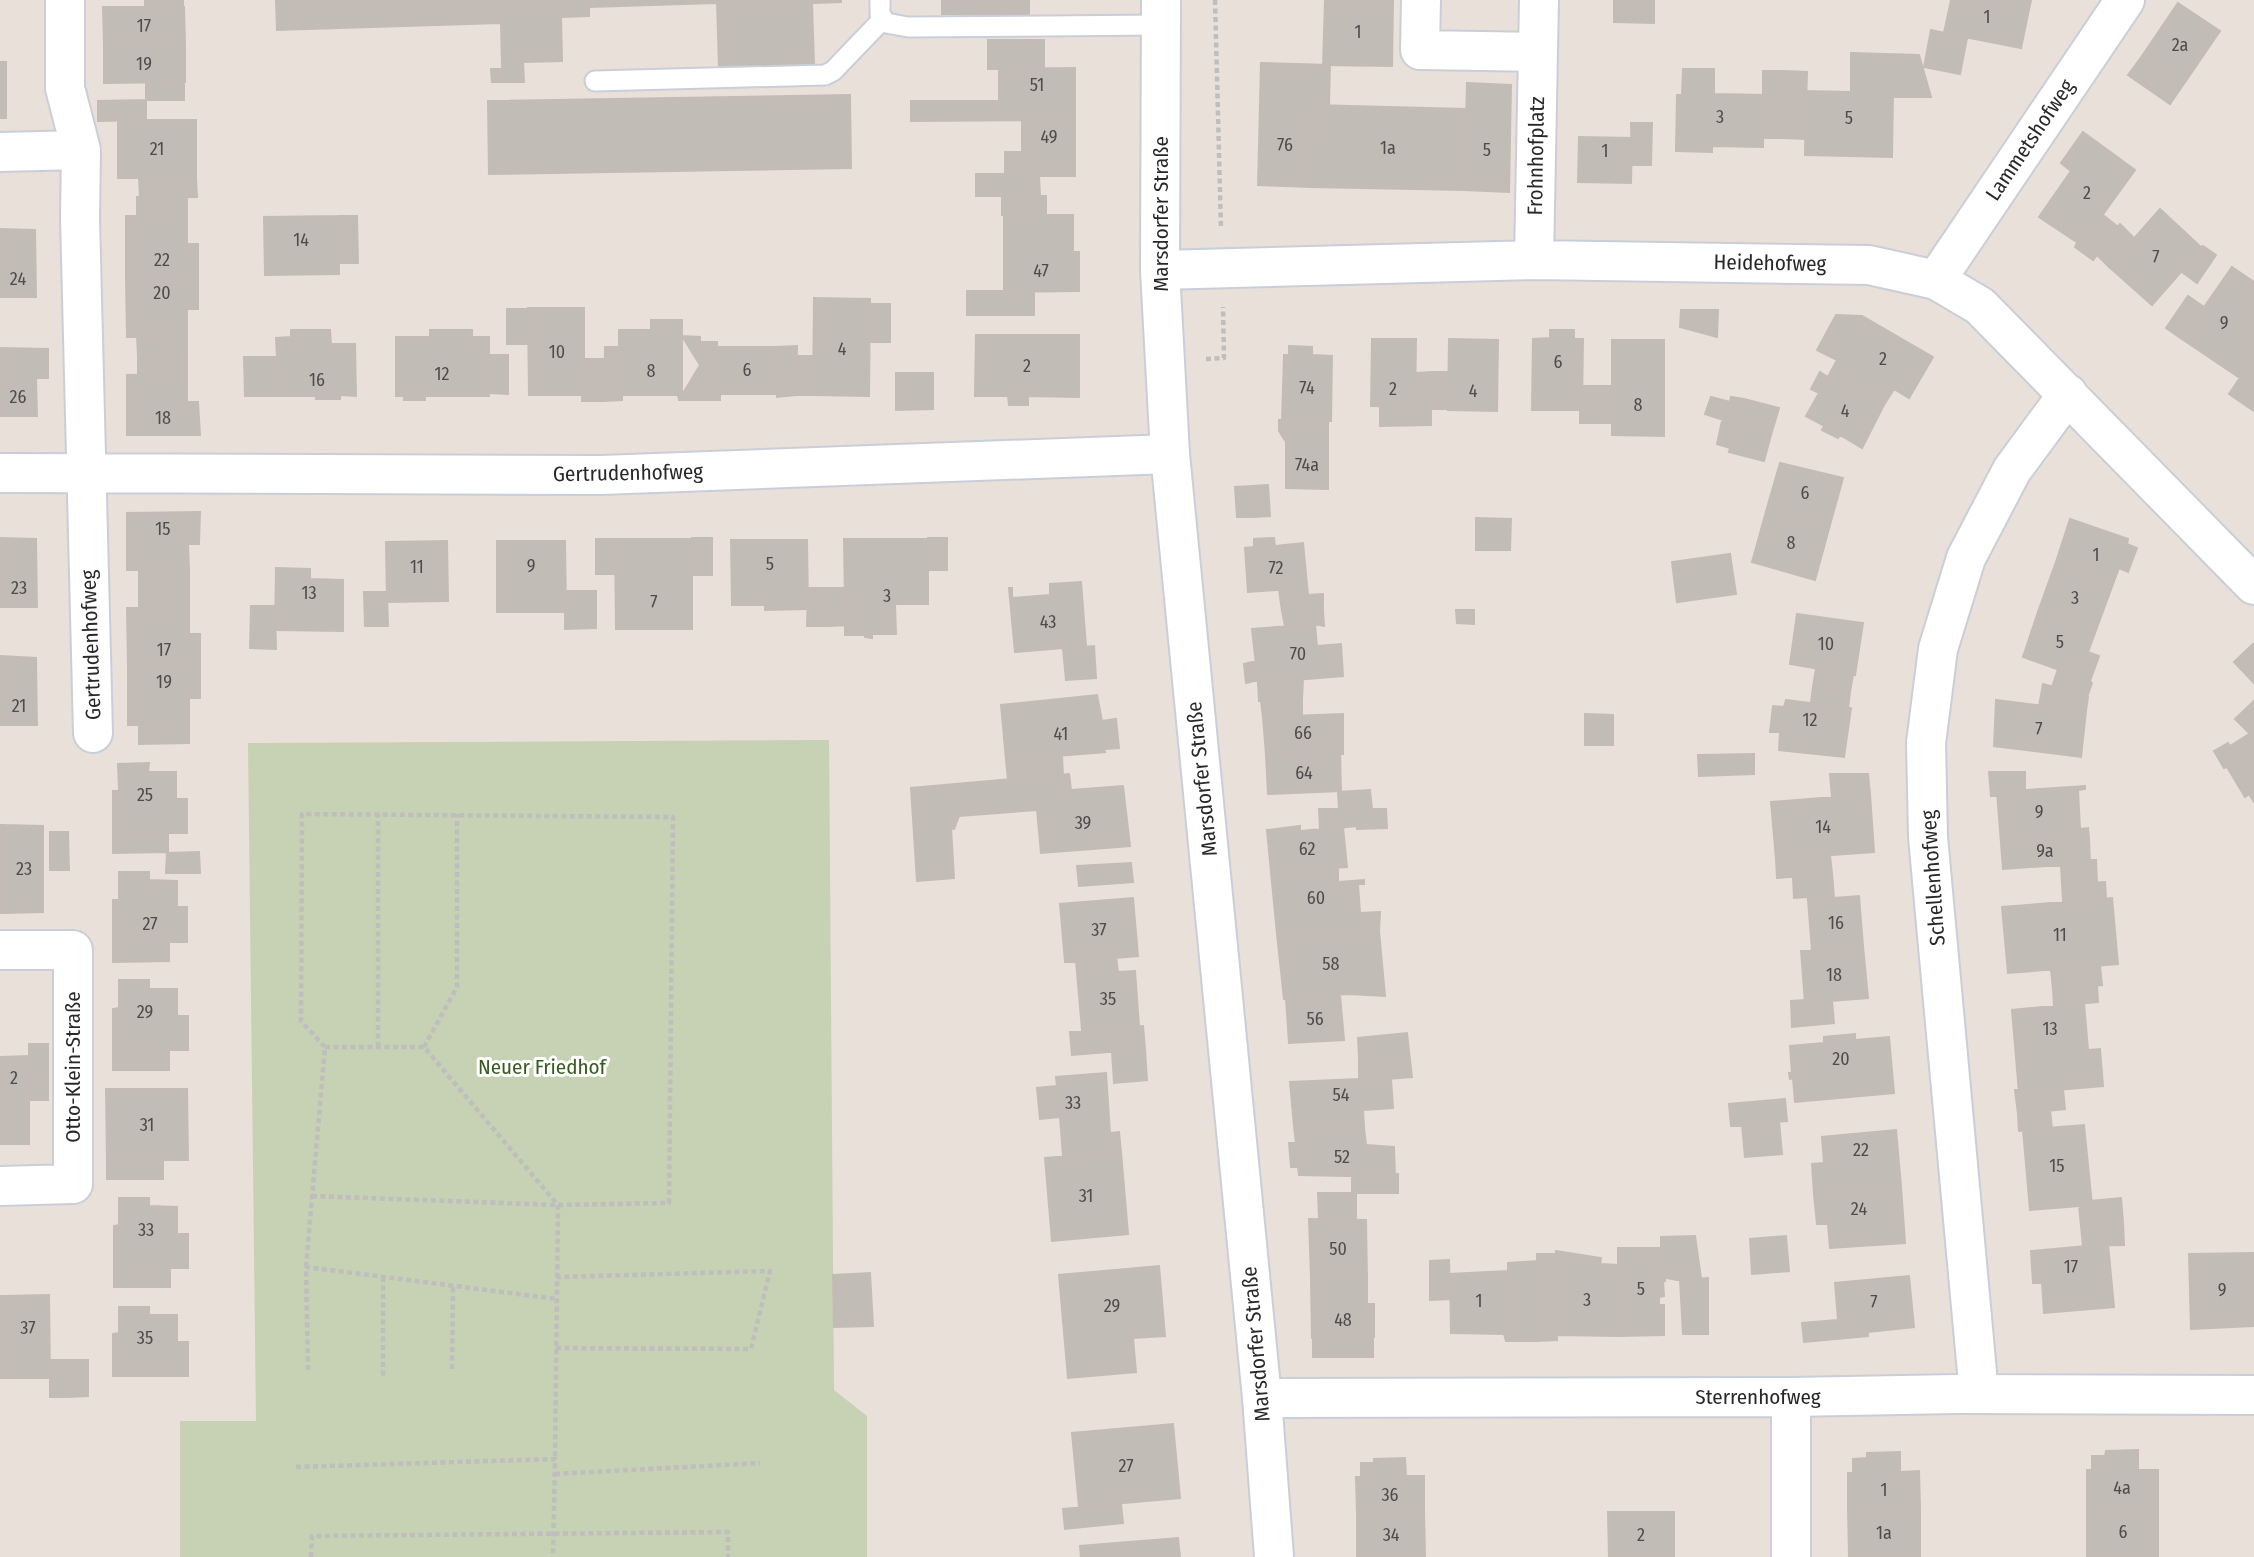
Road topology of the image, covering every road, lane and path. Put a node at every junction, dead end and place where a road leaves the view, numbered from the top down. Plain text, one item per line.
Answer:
1 (65, 0) edge
2 (1214, 0) edge
3 (1422, 0) edge
4 (1539, 0) edge
5 (2125, 0) edge
6 (882, 9) edge
7 (1161, 12) edge
8 (1538, 52) junction
9 (595, 81) dead end
10 (81, 150) junction
11 (0, 152) edge
12 (1534, 260) junction
13 (1223, 268) junction
14 (1160, 270) junction
15 (1936, 280) junction
16 (1164, 361) junction
17 (2068, 394) junction
18 (1170, 454) junction
19 (0, 472) edge
20 (86, 473) junction
21 (2254, 585) edge
22 (93, 733) dead end
23 (378, 814) junction
24 (457, 814) junction
25 (0, 950) edge
26 (326, 1047) junction
27 (378, 1047) junction
28 (424, 1047) junction
29 (0, 1186) edge
30 (312, 1196) junction
31 (558, 1205) junction
32 (306, 1267) junction
33 (383, 1277) junction
34 (557, 1277) junction
35 (453, 1286) junction
36 (557, 1299) junction
37 (556, 1348) junction
38 (452, 1369) dead end
39 (307, 1370) dead end
40 (383, 1376) dead end
41 (1979, 1394) junction
42 (2254, 1395) edge
43 (1791, 1397) junction
44 (1262, 1398) junction
45 (555, 1459) junction
46 (760, 1463) dead end
47 (296, 1467) dead end
48 (555, 1474) junction
49 (554, 1534) junction
50 (311, 1557) edge
51 (554, 1557) edge
52 (728, 1557) edge
53 (1274, 1557) edge
54 (1790, 1557) edge

1 - 10 street, Gertrudenhofweg
2 - 13 path
3 - 8 street
4 - 8 street, Frohnhofplatz
5 - 15 street, Lammetshofweg
6 - 7 lane
6 - 9 lane
7 - 14 street, Marsdorfer Straße
8 - 12 street, Frohnhofplatz
10 - 11 street
10 - 20 street, Gertrudenhofweg
12 - 13 street, Heidehofweg
12 - 15 street, Heidehofweg
13 - 14 street, Heidehofweg
13 - 16 path
14 - 16 street, Marsdorfer Straße
15 - 17 street, Heidehofweg
16 - 18 street, Marsdorfer Straße
17 - 21 street, Heidehofweg
17 - 41 street, Schellenhofweg
18 - 20 street, Gertrudenhofweg
18 - 44 street, Marsdorfer Straße
19 - 20 street, Gertrudenhofweg
20 - 22 street, Gertrudenhofweg
23 - 24 path
23 - 26 path
23 - 27 path
24 - 28 path
24 - 31 path
25 - 29 street, Otto-Klein-Straße
26 - 27 path
26 - 30 path
27 - 28 path
28 - 31 path
30 - 31 path
30 - 32 path
31 - 34 path
32 - 33 path
32 - 39 path
33 - 35 path
33 - 40 path
34 - 36 path
34 - 37 path
35 - 36 path
35 - 38 path
36 - 37 path
37 - 45 path
41 - 42 street, Sterrenhofweg
41 - 43 street, Sterrenhofweg
43 - 44 street, Sterrenhofweg
43 - 54 street
44 - 53 street, Marsdorfer Straße
45 - 47 path
45 - 48 path
46 - 48 path
48 - 49 path
49 - 50 path
49 - 51 path
49 - 52 path

